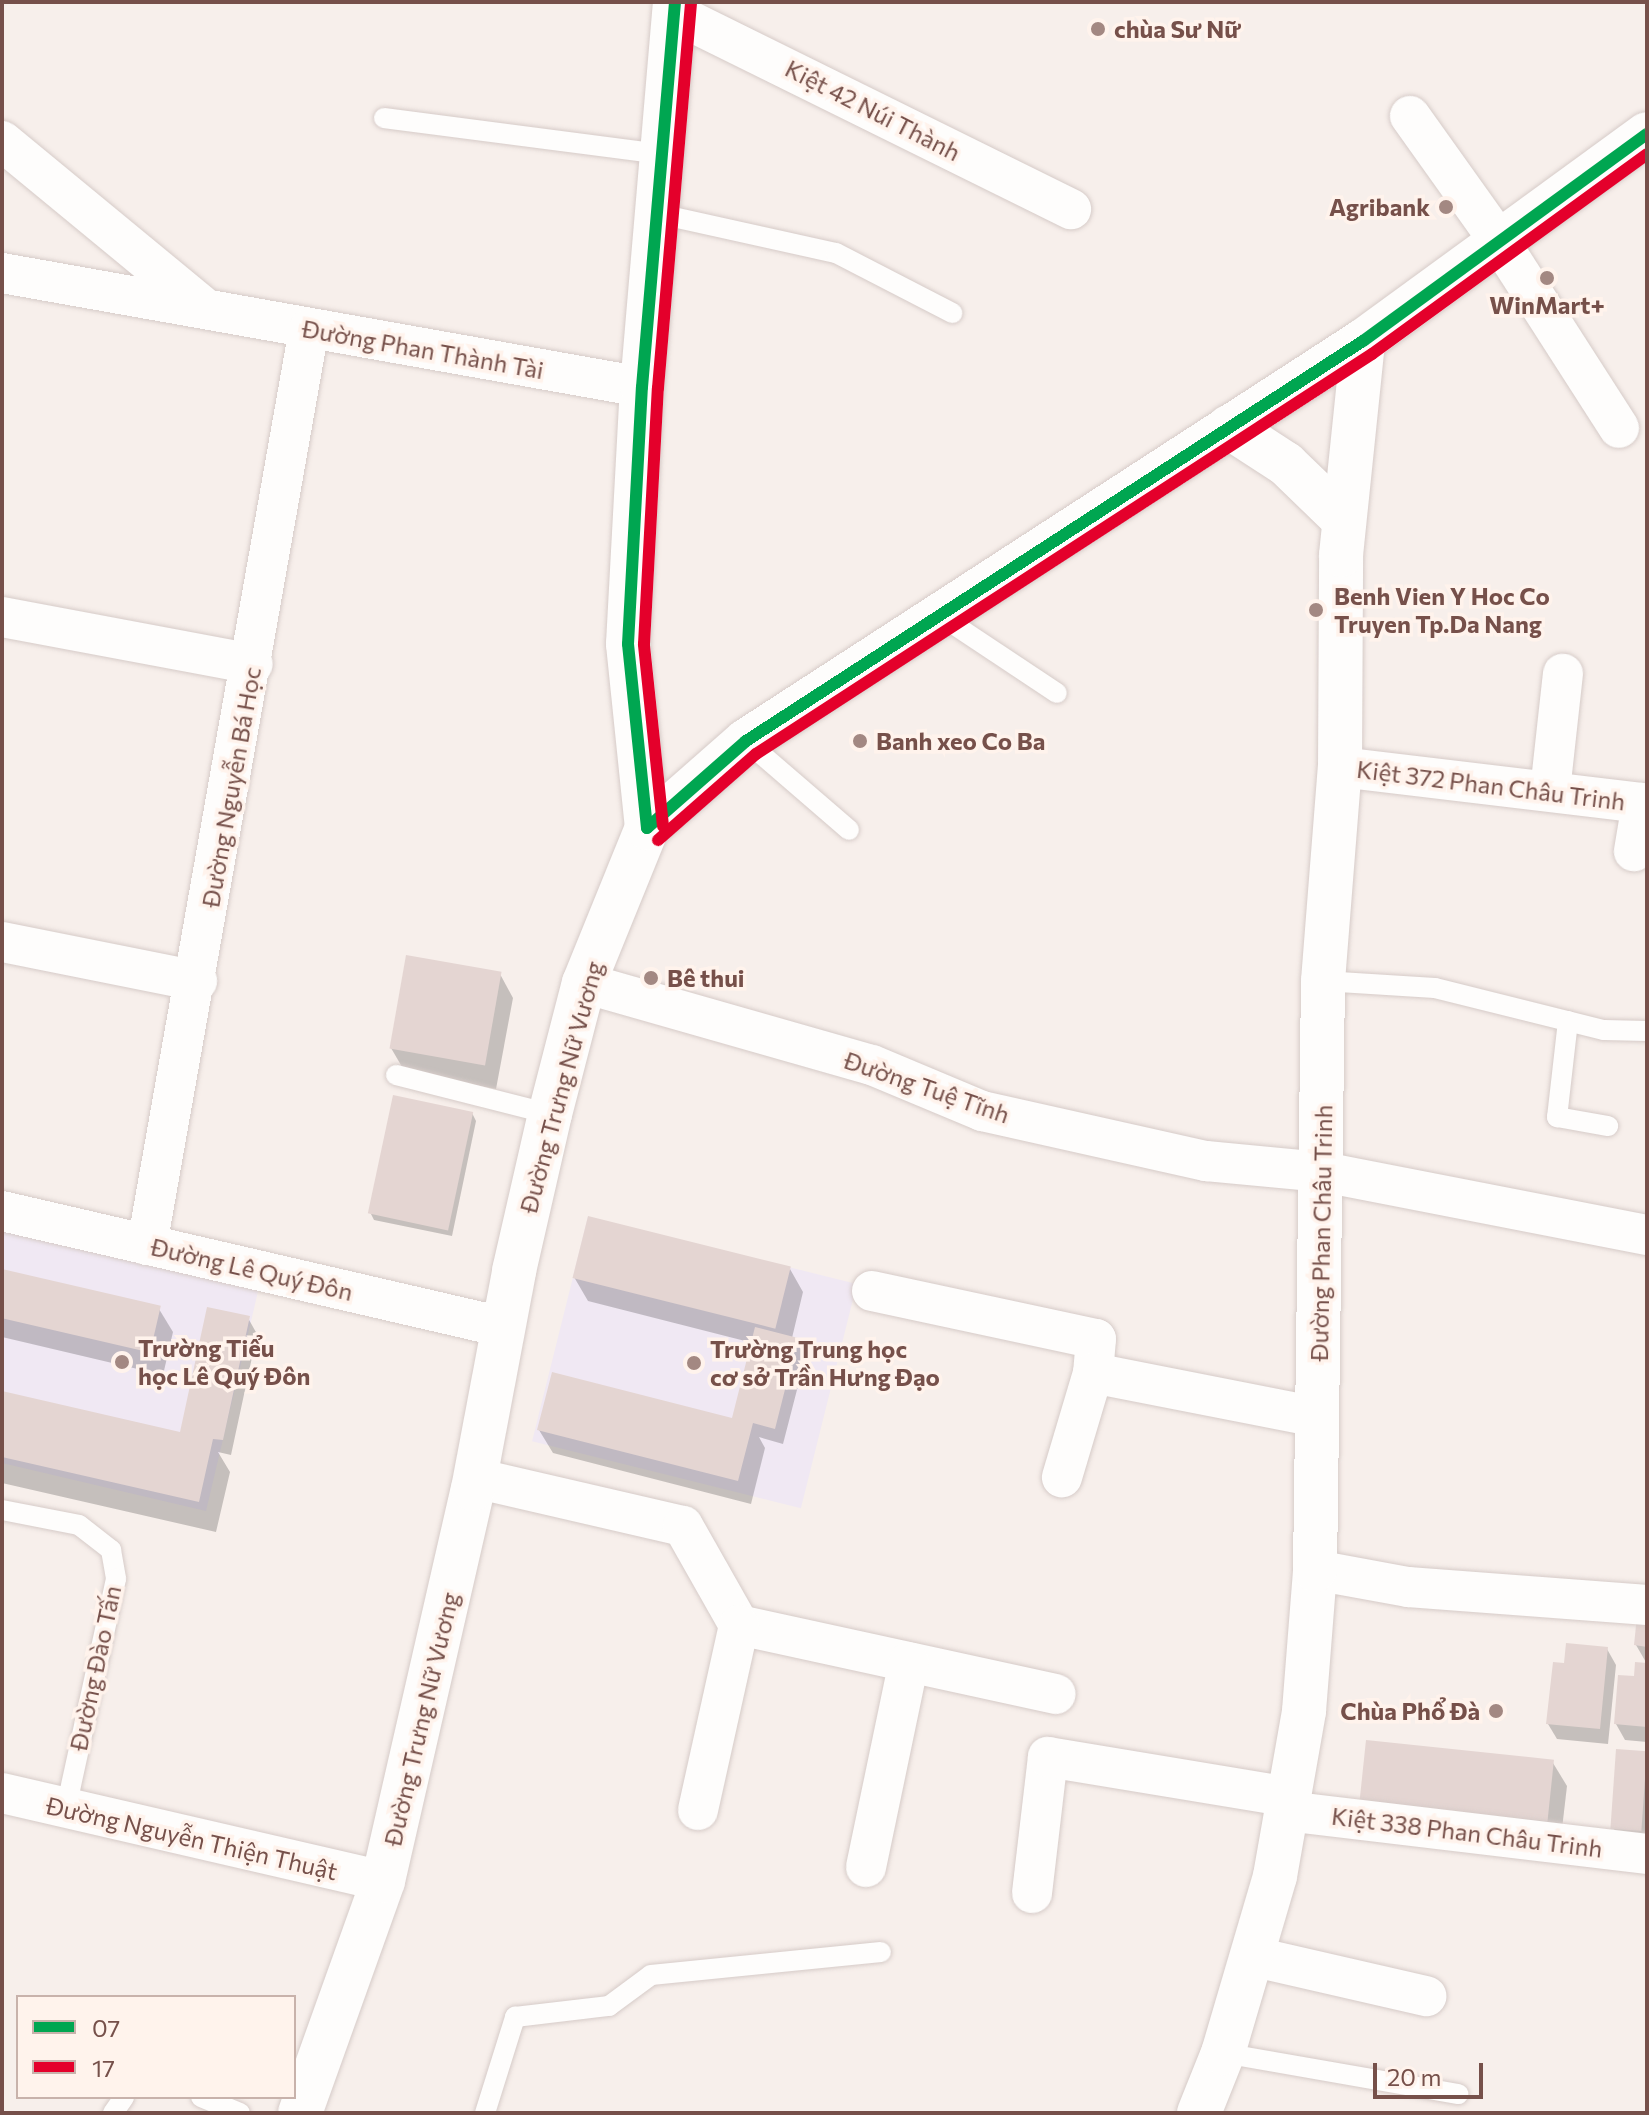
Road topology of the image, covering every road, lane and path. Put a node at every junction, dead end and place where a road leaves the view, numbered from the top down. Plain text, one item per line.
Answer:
1 (675, 7) edge
2 (1410, 116) dead end
3 (384, 118) dead end
4 (1647, 134) edge
5 (2, 141) edge
6 (660, 154) junction
7 (1071, 209) dead end
8 (655, 213) junction
9 (1499, 241) junction
10 (2, 273) edge
11 (205, 308) junction
12 (952, 313) dead end
13 (309, 329) junction
14 (1363, 341) junction
15 (642, 387) junction
16 (1229, 427) junction
17 (1619, 428) dead end
18 (1343, 519) junction
19 (941, 616) junction
20 (2, 617) edge
21 (253, 664) junction
22 (1563, 674) dead end
23 (1057, 693) dead end
24 (746, 741) junction
25 (1340, 767) junction
26 (1550, 791) junction
27 (647, 828) junction
28 (849, 830) dead end
29 (1634, 851) dead end
30 (2, 942) edge
31 (197, 981) junction
32 (1323, 981) junction
33 (584, 983) junction
34 (1568, 1021) junction
35 (1647, 1031) edge
36 (396, 1075) dead end
37 (550, 1114) junction
38 (1608, 1126) dead end
39 (1323, 1172) junction
40 (2, 1211) edge
41 (1647, 1235) edge
42 (147, 1245) junction
43 (872, 1291) dead end
44 (503, 1327) junction
45 (1093, 1373) junction
46 (1318, 1417) junction
47 (1062, 1477) dead end
48 (475, 1478) junction
49 (2, 1510) edge
50 (1315, 1570) junction
51 (1647, 1605) edge
52 (739, 1625) junction
53 (909, 1662) junction
54 (1056, 1694) dead end
55 (2, 1793) edge
56 (1287, 1804) junction
57 (66, 1808) junction
58 (698, 1810) dead end
59 (1647, 1854) edge
60 (866, 1867) dead end
61 (383, 1881) junction
62 (1032, 1893) dead end
63 (881, 1952) dead end
64 (1251, 1956) junction
65 (1426, 1996) dead end
66 (1223, 2053) junction
67 (1458, 2094) dead end
68 (206, 2099) edge
69 (240, 2113) edge
70 (300, 2113) edge
71 (485, 2113) edge
72 (1199, 2113) edge

1 - 6 main road
1 - 7 street, Kiệt 42 Núi Thành
2 - 9 street
3 - 6 lane
4 - 9 main road, Đường Trưng Nữ Vương
5 - 11 street, Đường Phan Thành Tài
6 - 8 main road
8 - 12 lane
8 - 15 main road
9 - 14 main road, Đường Trưng Nữ Vương
9 - 17 street
10 - 11 street, Đường Phan Thành Tài
11 - 13 street, Đường Phan Thành Tài
13 - 15 street, Đường Phan Thành Tài
13 - 21 street, Đường Nguyễn Bá Học
14 - 16 main road, Đường Trưng Nữ Vương
14 - 18 main road, Đường Phan Châu Trinh
15 - 27 main road
16 - 18 main road
16 - 19 main road, Đường Trưng Nữ Vương
18 - 25 main road, Đường Phan Châu Trinh
19 - 23 lane
19 - 24 main road, Đường Trưng Nữ Vương
20 - 21 street
21 - 31 street, Đường Nguyễn Bá Học
22 - 26 street
24 - 27 main road, Đường Trưng Nữ Vương
24 - 28 lane
25 - 26 street, Kiệt 372 Phan Châu Trinh
25 - 32 main road, Đường Phan Châu Trinh
26 - 29 street, Kiệt 372 Phan Châu Trinh
27 - 33 main road, Đường Trưng Nữ Vương
30 - 31 street
31 - 42 street, Đường Nguyễn Bá Học
32 - 34 lane
32 - 39 main road, Đường Phan Châu Trinh
33 - 37 main road, Đường Trưng Nữ Vương
33 - 39 street, Đường Tuệ Tĩnh
34 - 35 lane
34 - 38 lane
36 - 37 lane
37 - 44 main road, Đường Trưng Nữ Vương
39 - 41 street, Đường Tuệ Tĩnh
39 - 46 main road, Đường Phan Châu Trinh
40 - 42 street, Đường Lê Quý Đôn
42 - 44 street, Đường Lê Quý Đôn
43 - 45 street
44 - 48 main road, Đường Trưng Nữ Vương
45 - 46 street
45 - 47 street
46 - 50 main road, Đường Phan Châu Trinh
48 - 52 street
48 - 61 main road, Đường Trưng Nữ Vương
49 - 57 lane, Đường Đào Tấn
50 - 51 street
50 - 56 main road, Đường Phan Châu Trinh
52 - 53 street
52 - 58 street
53 - 54 street
53 - 60 street
55 - 57 street, Đường Nguyễn Thiện Thuật
56 - 59 street, Kiệt 338 Phan Châu Trinh
56 - 62 street, Kiệt 338 Phan Châu Trinh
56 - 64 main road, Đường Phan Châu Trinh
57 - 61 street, Đường Nguyễn Thiện Thuật
61 - 70 main road, Đường Trưng Nữ Vương
63 - 71 lane
64 - 65 street
64 - 66 main road, Đường Phan Châu Trinh
66 - 67 lane
66 - 72 main road, Đường Phan Châu Trinh
68 - 69 lane

